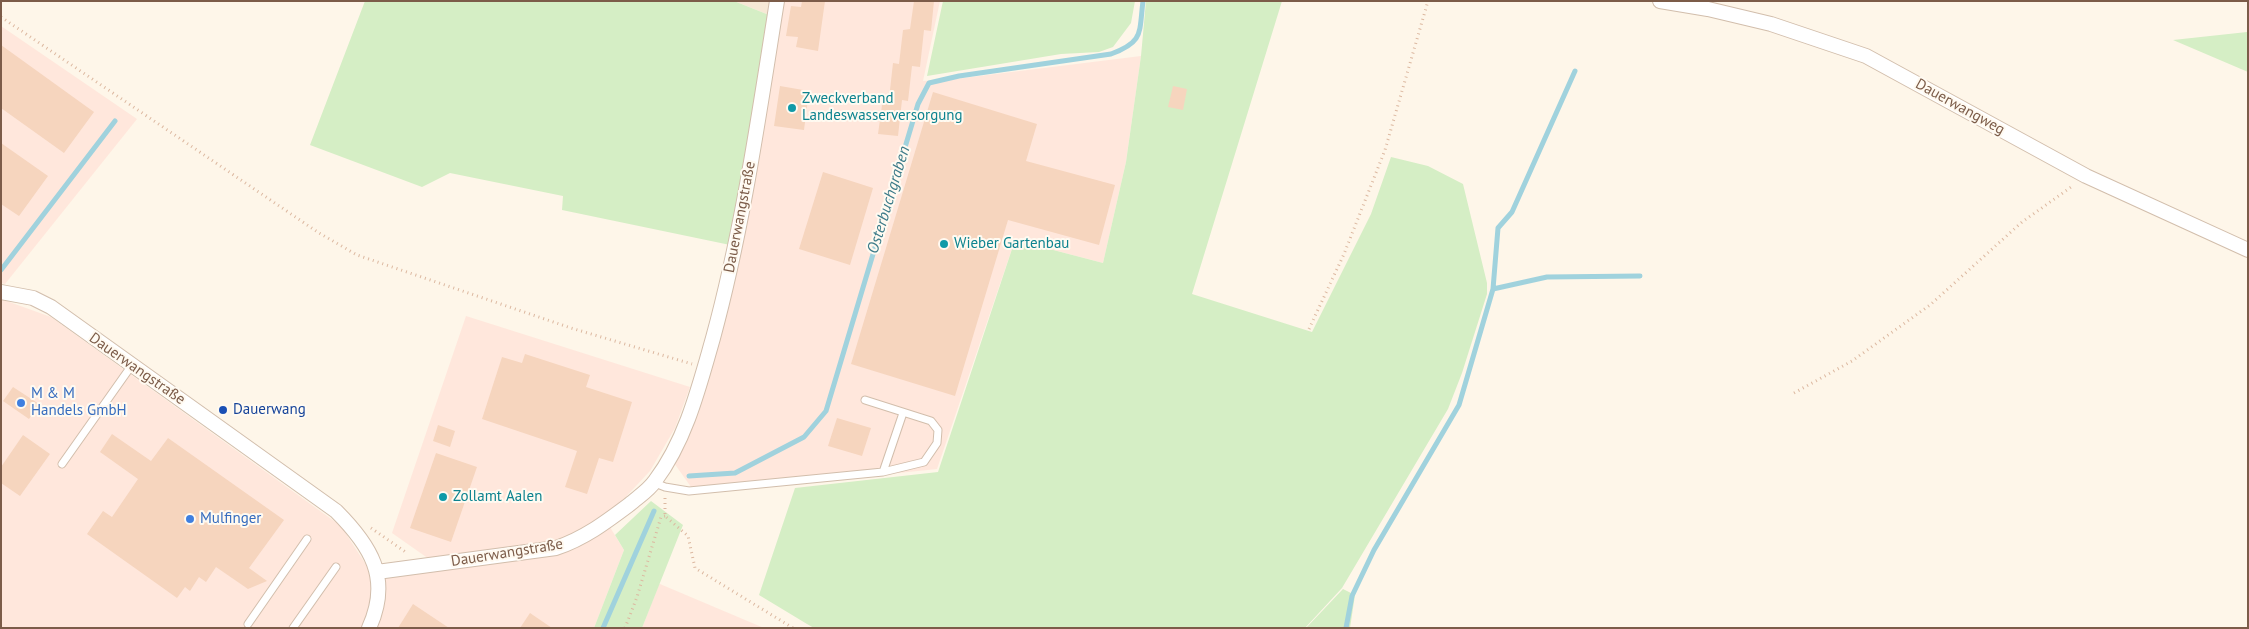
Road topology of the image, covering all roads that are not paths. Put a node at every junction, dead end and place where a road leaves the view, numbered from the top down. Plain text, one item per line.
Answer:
1 (777, 1) edge
2 (1660, 1) edge
3 (2248, 250) edge
4 (1, 292) edge
5 (132, 365) junction
6 (865, 400) dead end
7 (903, 413) junction
8 (62, 464) dead end
9 (883, 472) junction
10 (660, 485) junction
11 (307, 538) dead end
12 (336, 567) dead end
13 (377, 572) junction
14 (248, 624) dead end
15 (293, 628) edge
16 (369, 628) edge

1 - 10 street, Dauerwangstraße
2 - 3 street, Dauerwangweg
4 - 5 street, Dauerwangstraße
5 - 8 lane
5 - 13 street, Dauerwangstraße
6 - 7 lane
7 - 9 lane
7 - 9 lane
9 - 10 lane
10 - 13 street, Dauerwangstraße
11 - 14 lane
12 - 15 lane
13 - 16 street

